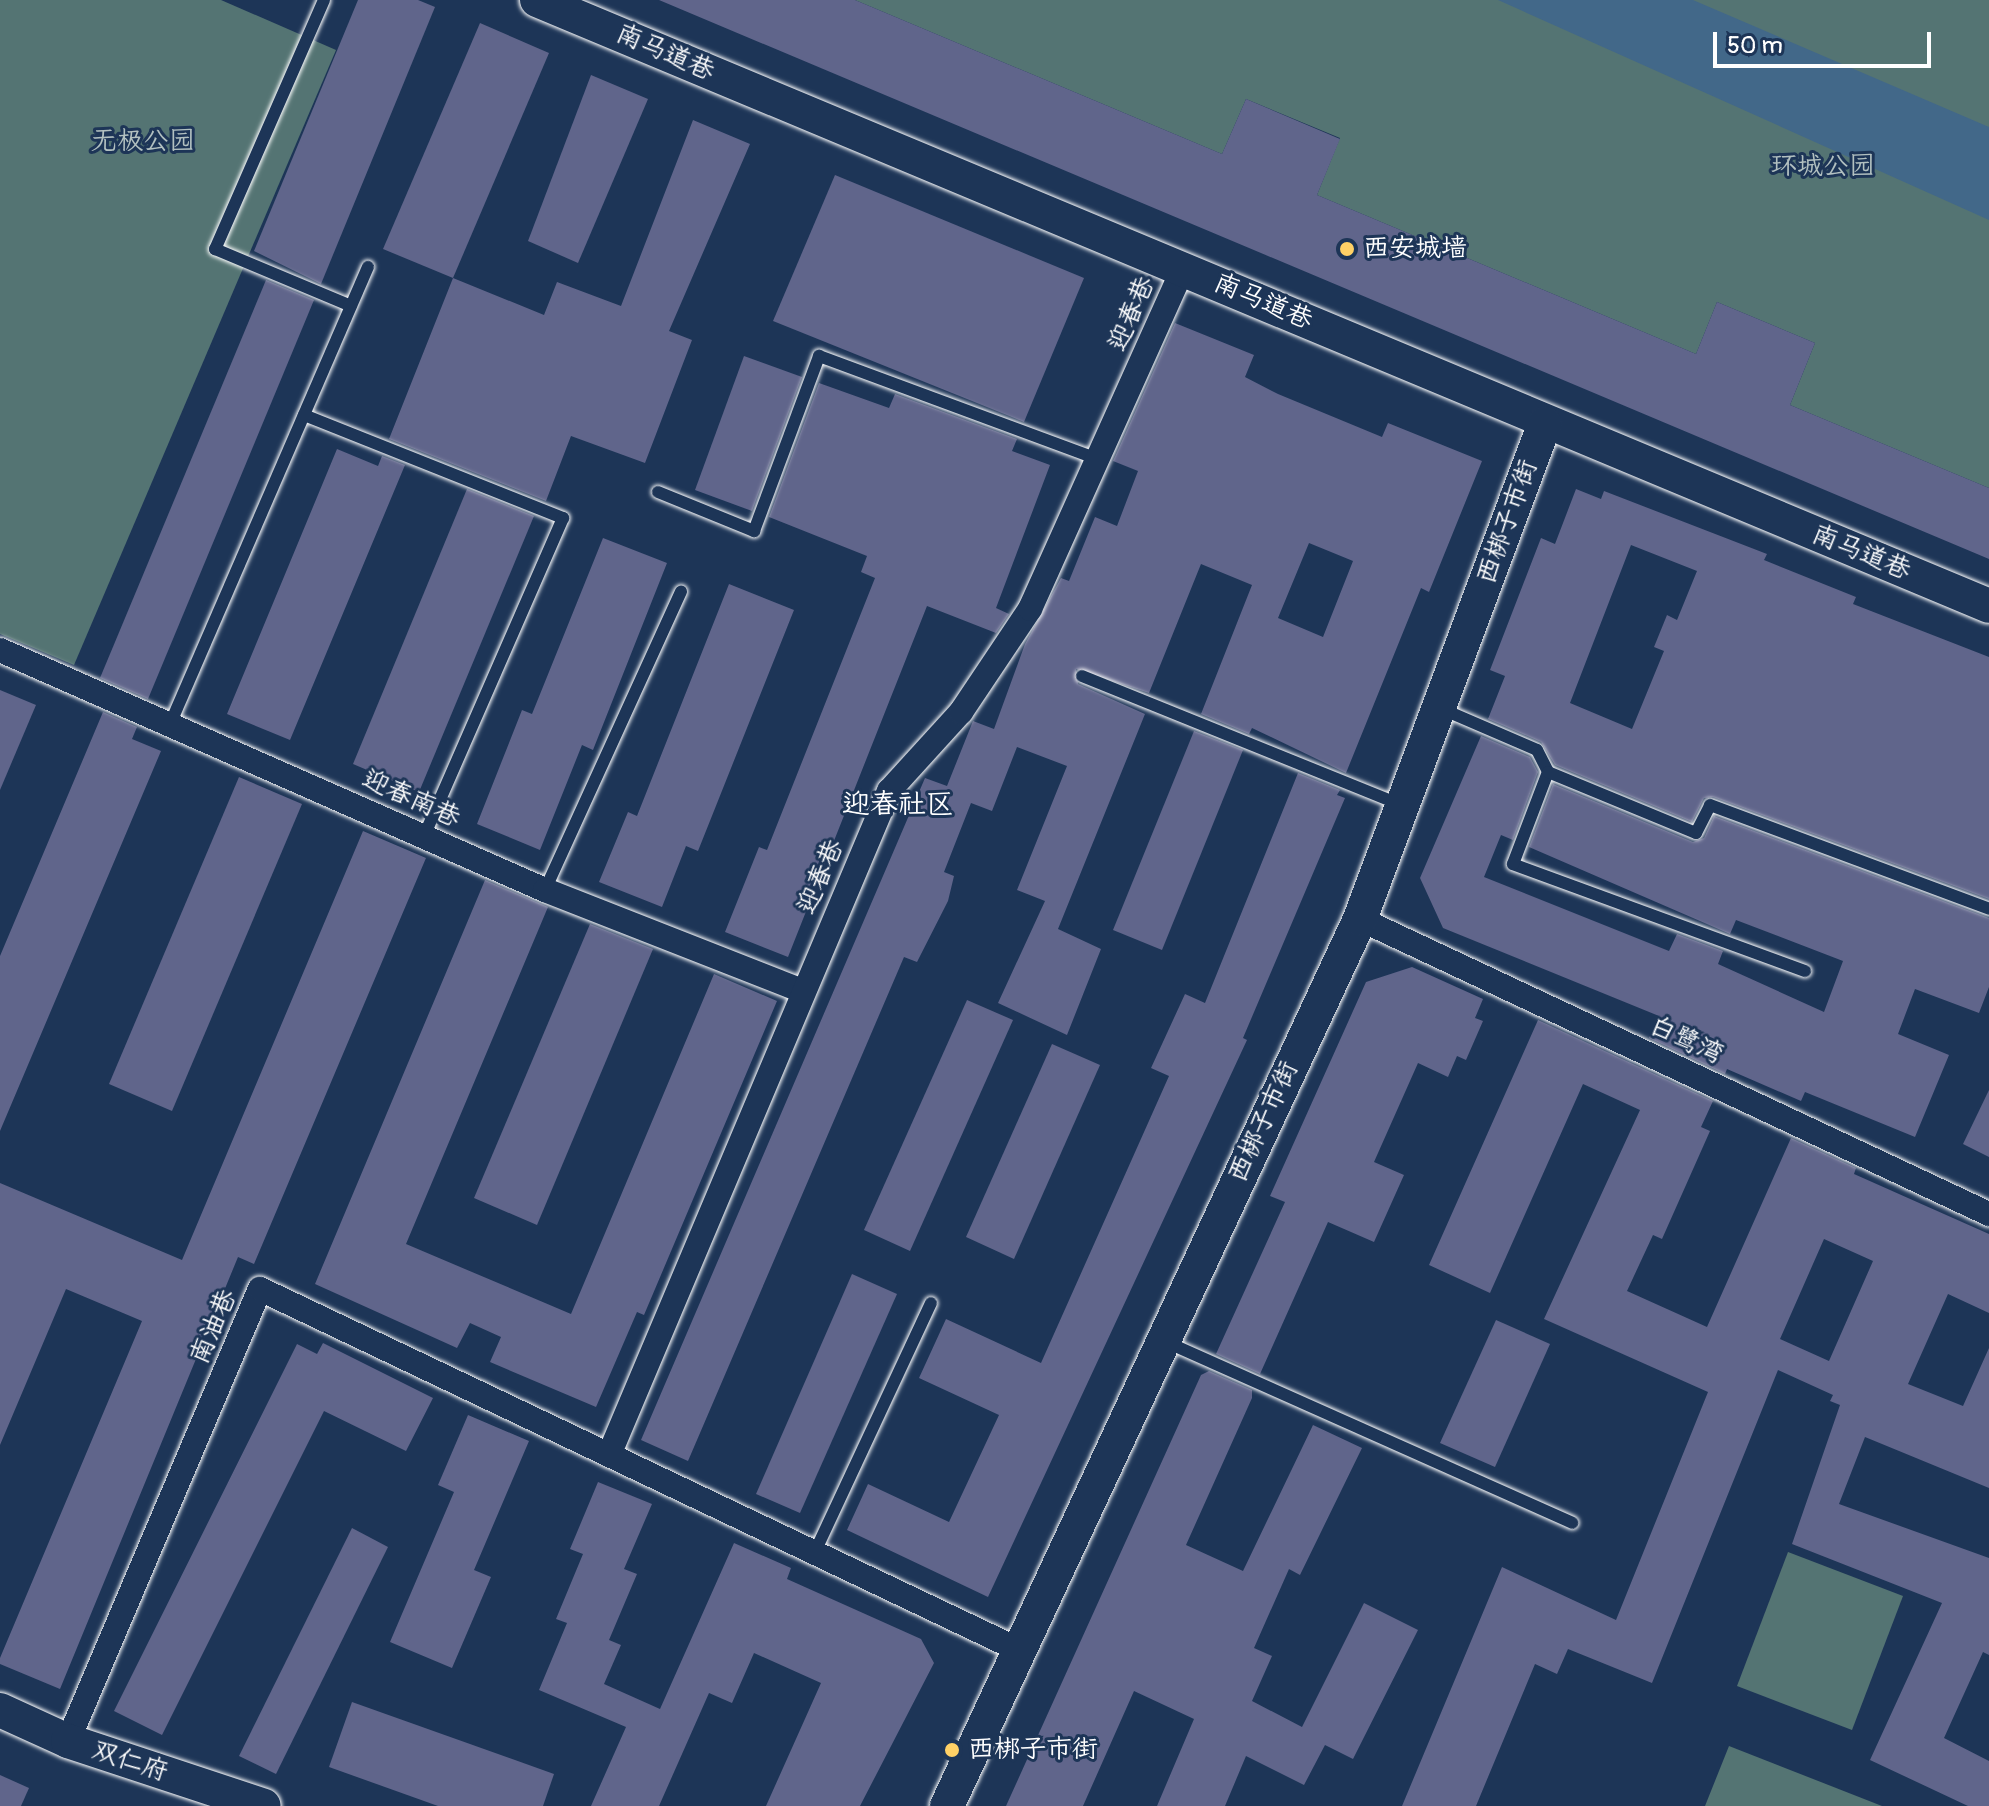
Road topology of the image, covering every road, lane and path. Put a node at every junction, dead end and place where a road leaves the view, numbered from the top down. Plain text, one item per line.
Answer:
1 (324, 0) edge
2 (537, 0) edge
3 (368, 267) dead end
4 (1183, 268) junction
5 (351, 306) junction
6 (304, 415) junction
7 (1545, 423) junction
8 (1100, 460) junction
9 (658, 492) dead end
10 (681, 592) dead end
11 (1989, 606) edge
12 (0, 650) edge
13 (1082, 676) dead end
14 (1439, 708) junction
15 (171, 722) junction
16 (1548, 772) junction
17 (1402, 805) junction
18 (424, 836) junction
19 (545, 890) junction
20 (1989, 909) edge
21 (1360, 919) junction
22 (1805, 971) dead end
23 (803, 991) junction
24 (1989, 1214) edge
25 (931, 1303) dead end
26 (1161, 1339) junction
27 (609, 1455) junction
28 (1572, 1523) dead end
29 (813, 1556) junction
30 (1015, 1648) junction
31 (0, 1710) edge
32 (68, 1741) junction
33 (264, 1806) edge
34 (947, 1806) edge

1 - 5 lane
2 - 4 street, 南马道巷
3 - 5 lane
4 - 7 street, 南马道巷
4 - 8 street, 迎春巷
5 - 6 lane
6 - 15 lane
6 - 18 lane
7 - 11 street, 南马道巷
7 - 14 street, 西梆子市街
8 - 9 lane
8 - 23 street, 迎春巷
10 - 19 lane
12 - 15 street, 迎春南巷
13 - 17 lane
14 - 16 lane
14 - 17 street, 西梆子市街
15 - 18 street, 迎春南巷
16 - 20 lane
16 - 22 lane
17 - 21 street, 西梆子市街
18 - 19 street, 迎春南巷
19 - 23 street, 迎春南巷
21 - 24 street, 白鹭湾
21 - 26 street, 西梆子市街
23 - 27 street, 迎春巷
25 - 29 lane
26 - 28 lane
26 - 30 street, 西梆子市街
27 - 29 street
27 - 32 street, 南油巷
29 - 30 street
30 - 34 street, 西梆子市街
31 - 32 street, 双仁府
32 - 33 street, 双仁府

